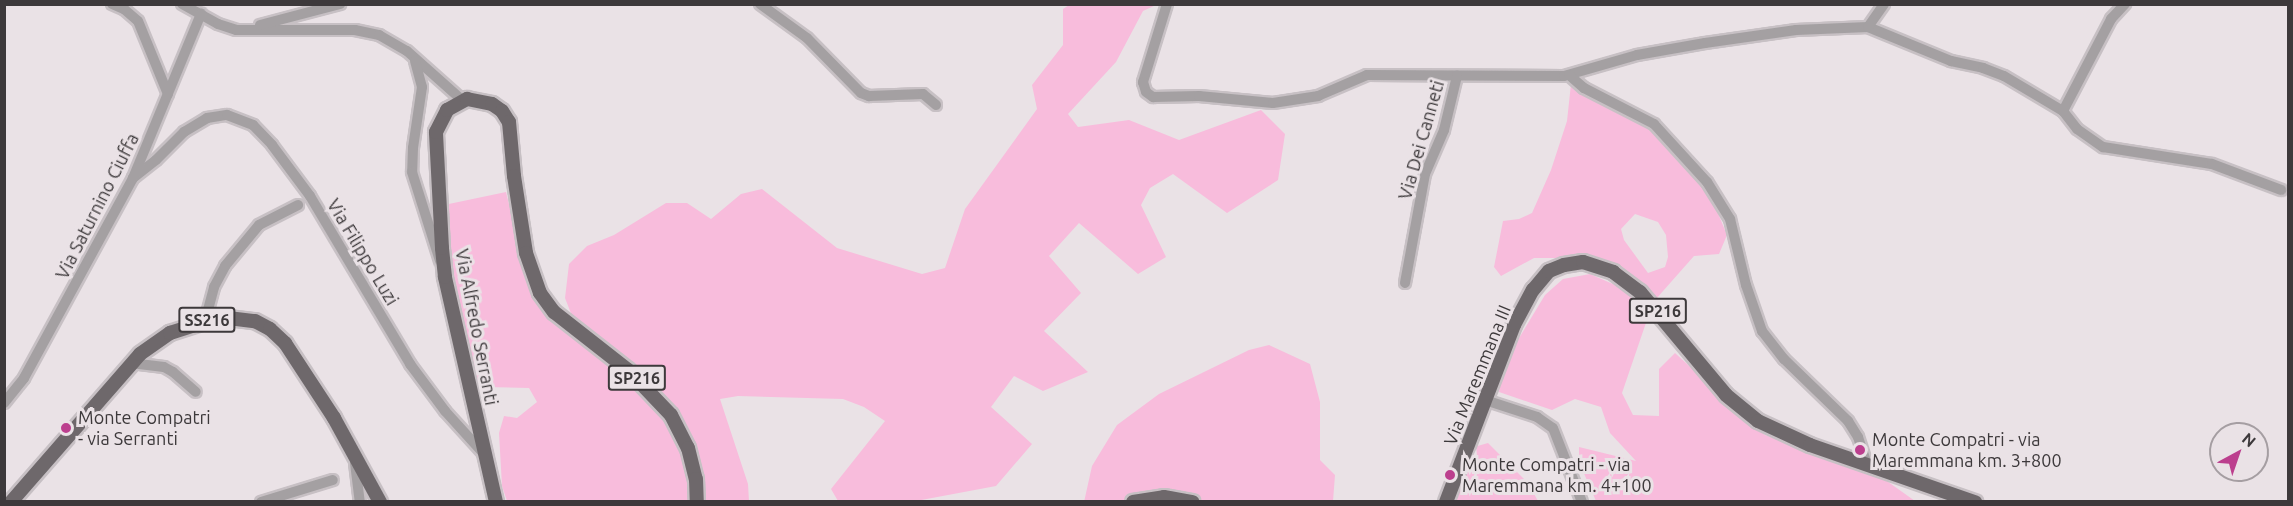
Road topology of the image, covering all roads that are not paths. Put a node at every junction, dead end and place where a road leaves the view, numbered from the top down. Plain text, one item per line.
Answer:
1 (112, 4) edge
2 (182, 4) edge
3 (340, 4) edge
4 (760, 4) edge
5 (1167, 4) edge
6 (1884, 4) edge
7 (2125, 4) edge
8 (201, 14) junction
9 (1868, 27) junction
10 (236, 30) junction
11 (412, 55) junction
12 (1569, 75) junction
13 (1457, 76) junction
14 (168, 94) junction
15 (462, 100) junction
16 (936, 105) dead end
17 (2062, 111) junction
18 (155, 126) junction
19 (177, 138) junction
20 (133, 178) junction
21 (2281, 190) dead end
22 (298, 204) dead end
23 (445, 277) junction
24 (1405, 283) dead end
25 (204, 321) junction
26 (131, 363) junction
27 (196, 392) dead end
28 (1485, 400) junction
29 (4, 403) edge
30 (352, 454) junction
31 (1867, 465) junction
32 (488, 469) junction
33 (333, 480) dead end
34 (11, 501) edge
35 (261, 501) edge
36 (360, 501) edge
37 (380, 501) edge
38 (496, 501) edge
39 (697, 501) edge
40 (1133, 501) edge
41 (1193, 501) edge
42 (1446, 501) edge
43 (1582, 501) edge
44 (1975, 501) edge

1 - 14 street
2 - 8 street
3 - 10 street
4 - 16 street
5 - 13 street
6 - 9 street
7 - 17 street
8 - 10 street
8 - 14 street, Via Saturnino Ciuffa
9 - 12 street
9 - 17 street
10 - 11 street
11 - 15 street
11 - 23 street
12 - 13 street
12 - 31 street
13 - 24 street, Via Dei Canneti
14 - 18 street, Via Saturnino Ciuffa
15 - 23 main road, Via Alfredo Serranti
15 - 39 main road, SP216
17 - 21 street
18 - 19 street
18 - 20 street, Via Saturnino Ciuffa
19 - 20 street, Via Filippo Luzi
19 - 32 street, Via Filippo Luzi
20 - 29 street, Via Saturnino Ciuffa
22 - 25 street
23 - 32 main road, Via Alfredo Serranti
25 - 26 main road, SS216
25 - 30 main road, SS216
26 - 27 street
26 - 34 main road, SS216
28 - 31 main road, Via Maremmana III / SP216
28 - 42 main road, Via Maremmana III / SP216
28 - 43 street
30 - 36 street
30 - 37 main road, SS216
31 - 44 main road, Via Maremmana III / SP216
32 - 38 main road, Via Alfredo Serranti
33 - 35 street
40 - 41 main road

